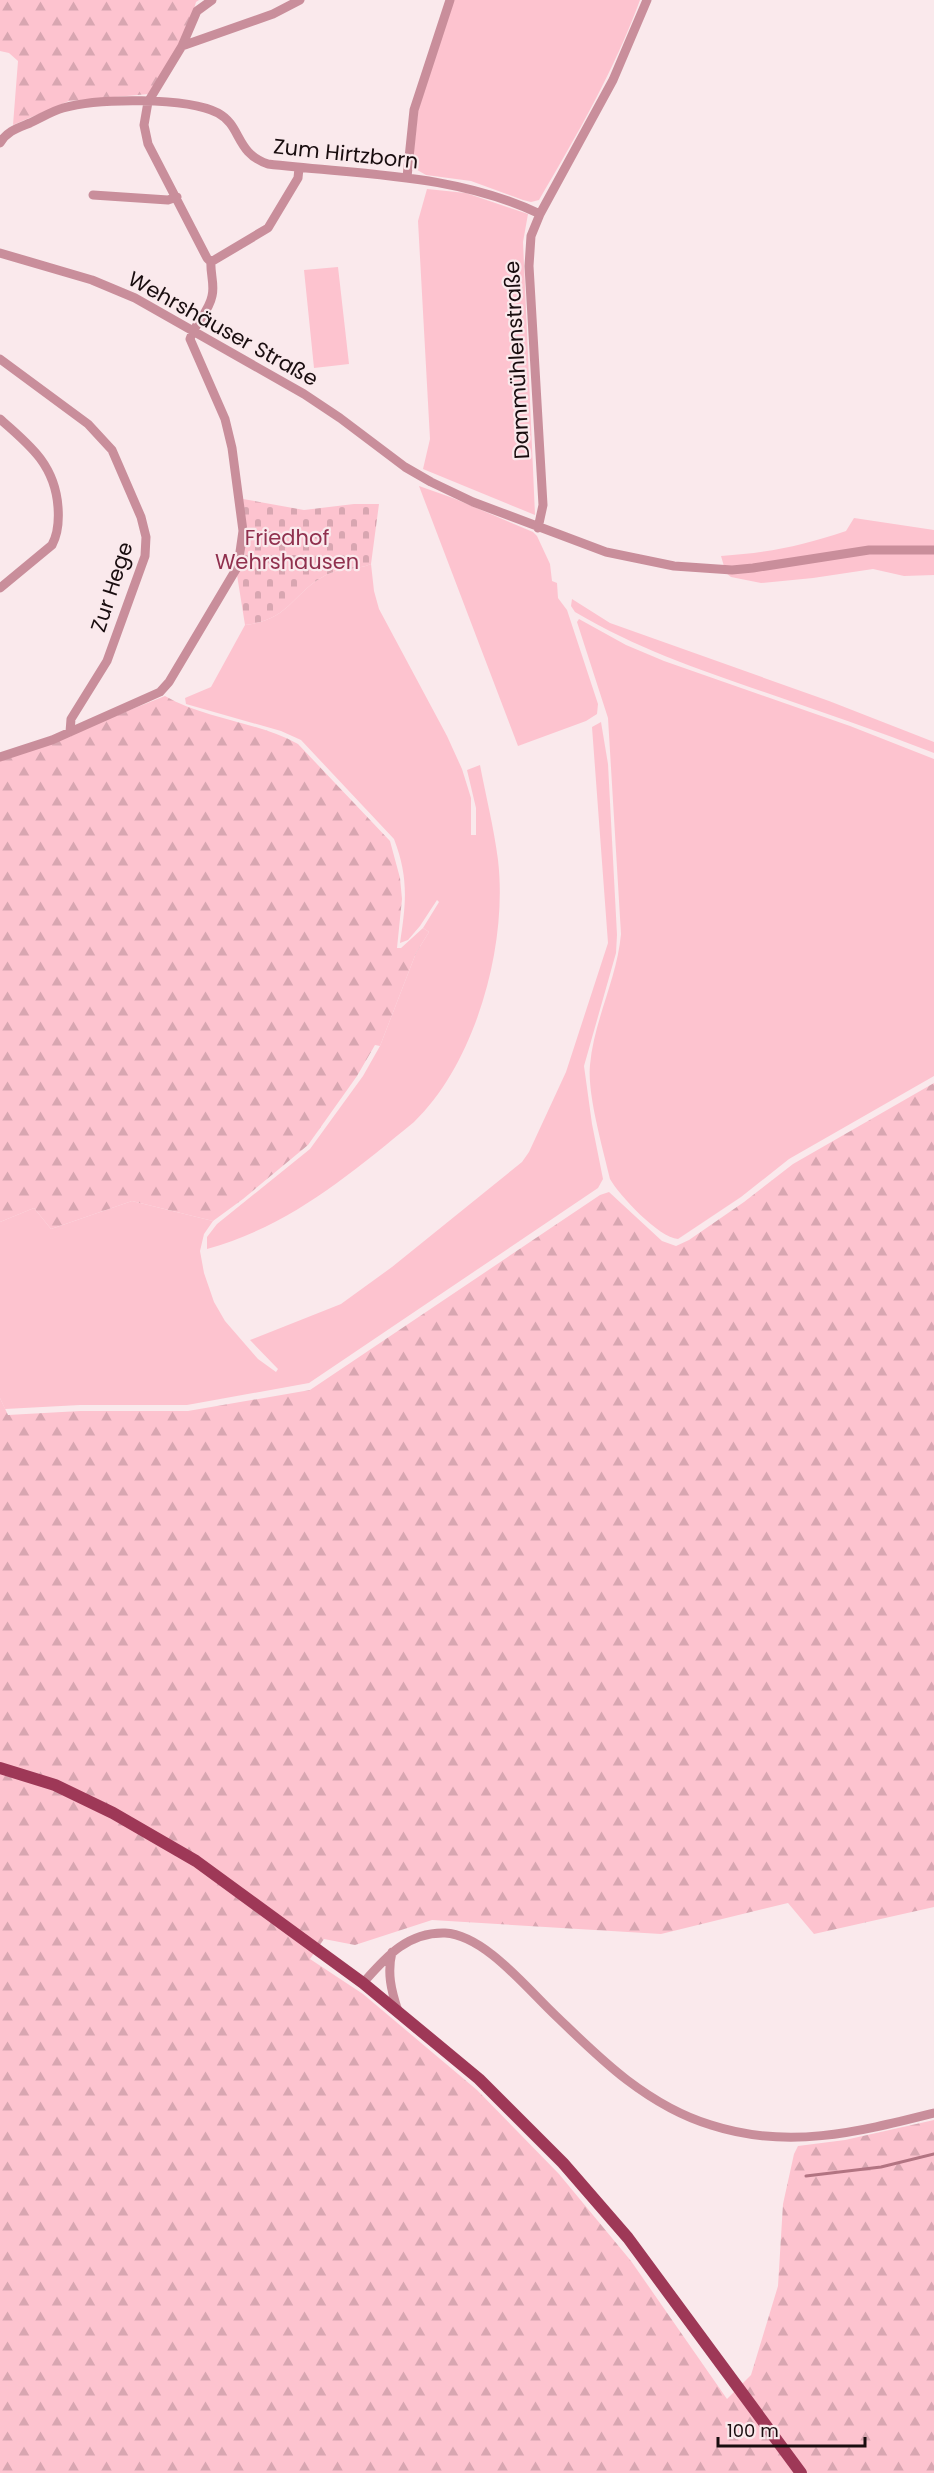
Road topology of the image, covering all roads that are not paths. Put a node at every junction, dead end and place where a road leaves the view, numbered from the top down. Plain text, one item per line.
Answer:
1 (212, 0) edge
2 (300, 0) edge
3 (450, 0) edge
4 (647, 0) edge
5 (182, 46) junction
6 (148, 102) junction
7 (0, 143) edge
8 (300, 168) junction
9 (407, 177) junction
10 (93, 195) dead end
11 (177, 197) junction
12 (540, 213) junction
13 (0, 254) edge
14 (211, 262) junction
15 (192, 330) junction
16 (0, 359) edge
17 (0, 419) edge
18 (538, 528) junction
19 (934, 550) edge
20 (0, 588) edge
21 (70, 732) junction
22 (0, 757) edge
23 (0, 1768) edge
24 (392, 1952) junction
25 (363, 1983) junction
26 (398, 2012) junction
27 (934, 2113) edge
28 (801, 2473) edge

1 - 5 street
2 - 5 street
3 - 9 street
4 - 12 street, Dammühlenstraße
5 - 6 street
6 - 7 street, Zum Hirtzborn
6 - 8 street, Zum Hirtzborn
6 - 11 street
8 - 9 street, Zum Hirtzborn
8 - 14 street
9 - 12 street, Zum Hirtzborn
10 - 11 street
11 - 14 street
12 - 18 street, Dammühlenstraße
13 - 15 street, Wehrshäuser Straße
14 - 15 street
15 - 18 street, Wehrshäuser Straße
15 - 21 street
16 - 21 street, Zur Hege
17 - 20 street
18 - 19 street, Wehrshäuser Straße
21 - 22 street
23 - 25 main road
24 - 25 street
24 - 26 street
24 - 27 street
25 - 26 main road
26 - 28 main road

